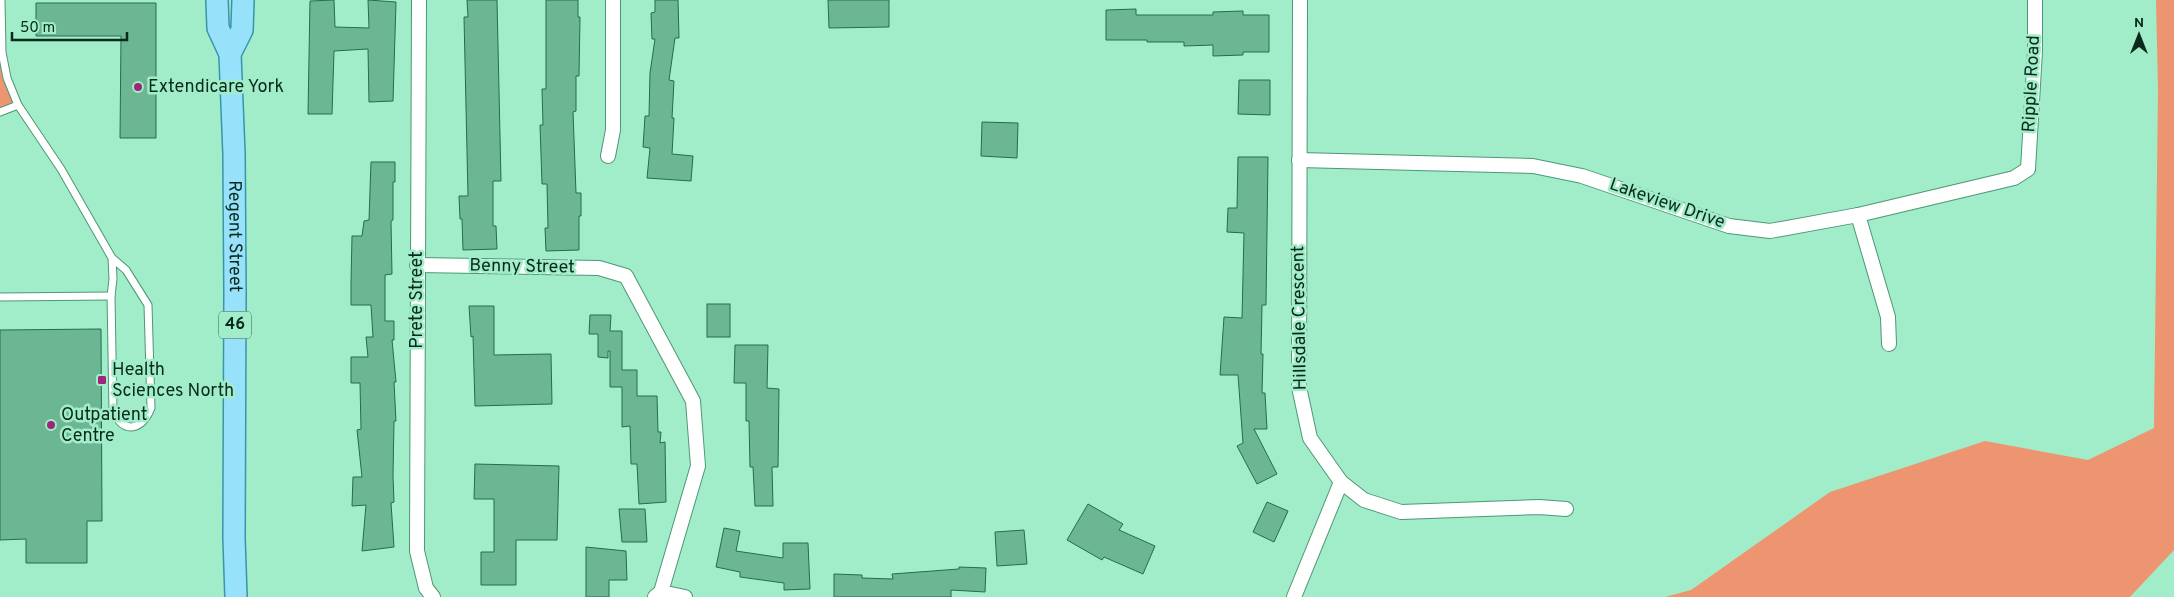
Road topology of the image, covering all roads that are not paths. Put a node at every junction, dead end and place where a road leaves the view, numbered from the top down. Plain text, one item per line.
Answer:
1 (1, 0) edge
2 (217, 0) edge
3 (243, 0) edge
4 (419, 0) edge
5 (613, 0) edge
6 (1300, 0) edge
7 (2035, 0) edge
8 (230, 54) junction
9 (18, 105) junction
10 (0, 112) edge
11 (608, 156) dead end
12 (1299, 160) junction
13 (2028, 169) joint
14 (1858, 215) junction
15 (112, 258) junction
16 (417, 265) junction
17 (111, 296) junction
18 (0, 297) edge
19 (1889, 344) dead end
20 (1341, 482) junction
21 (1566, 509) dead end
22 (658, 594) edge
23 (236, 597) edge
24 (433, 597) edge
25 (685, 597) edge
26 (1294, 597) edge

1 - 9 lane
2 - 8 main road, Regent Street / 46
3 - 8 main road, Regent Street / 46
4 - 16 street, Prete Street
5 - 11 street
6 - 12 street, Hillsdale Crescent
7 - 13 street, Ripple Road
8 - 23 main road, Regent Street / 46
9 - 10 lane
9 - 15 lane
12 - 14 street, Lakeview Drive
12 - 20 street, Hillsdale Crescent
13 - 14 street, Lakeview Drive
14 - 19 street
15 - 17 lane
15 - 17 lane
16 - 22 street, Benny Street
16 - 24 street, Prete Street
17 - 18 lane
20 - 21 street, Hillsdale Crescent
20 - 26 street
22 - 25 street

